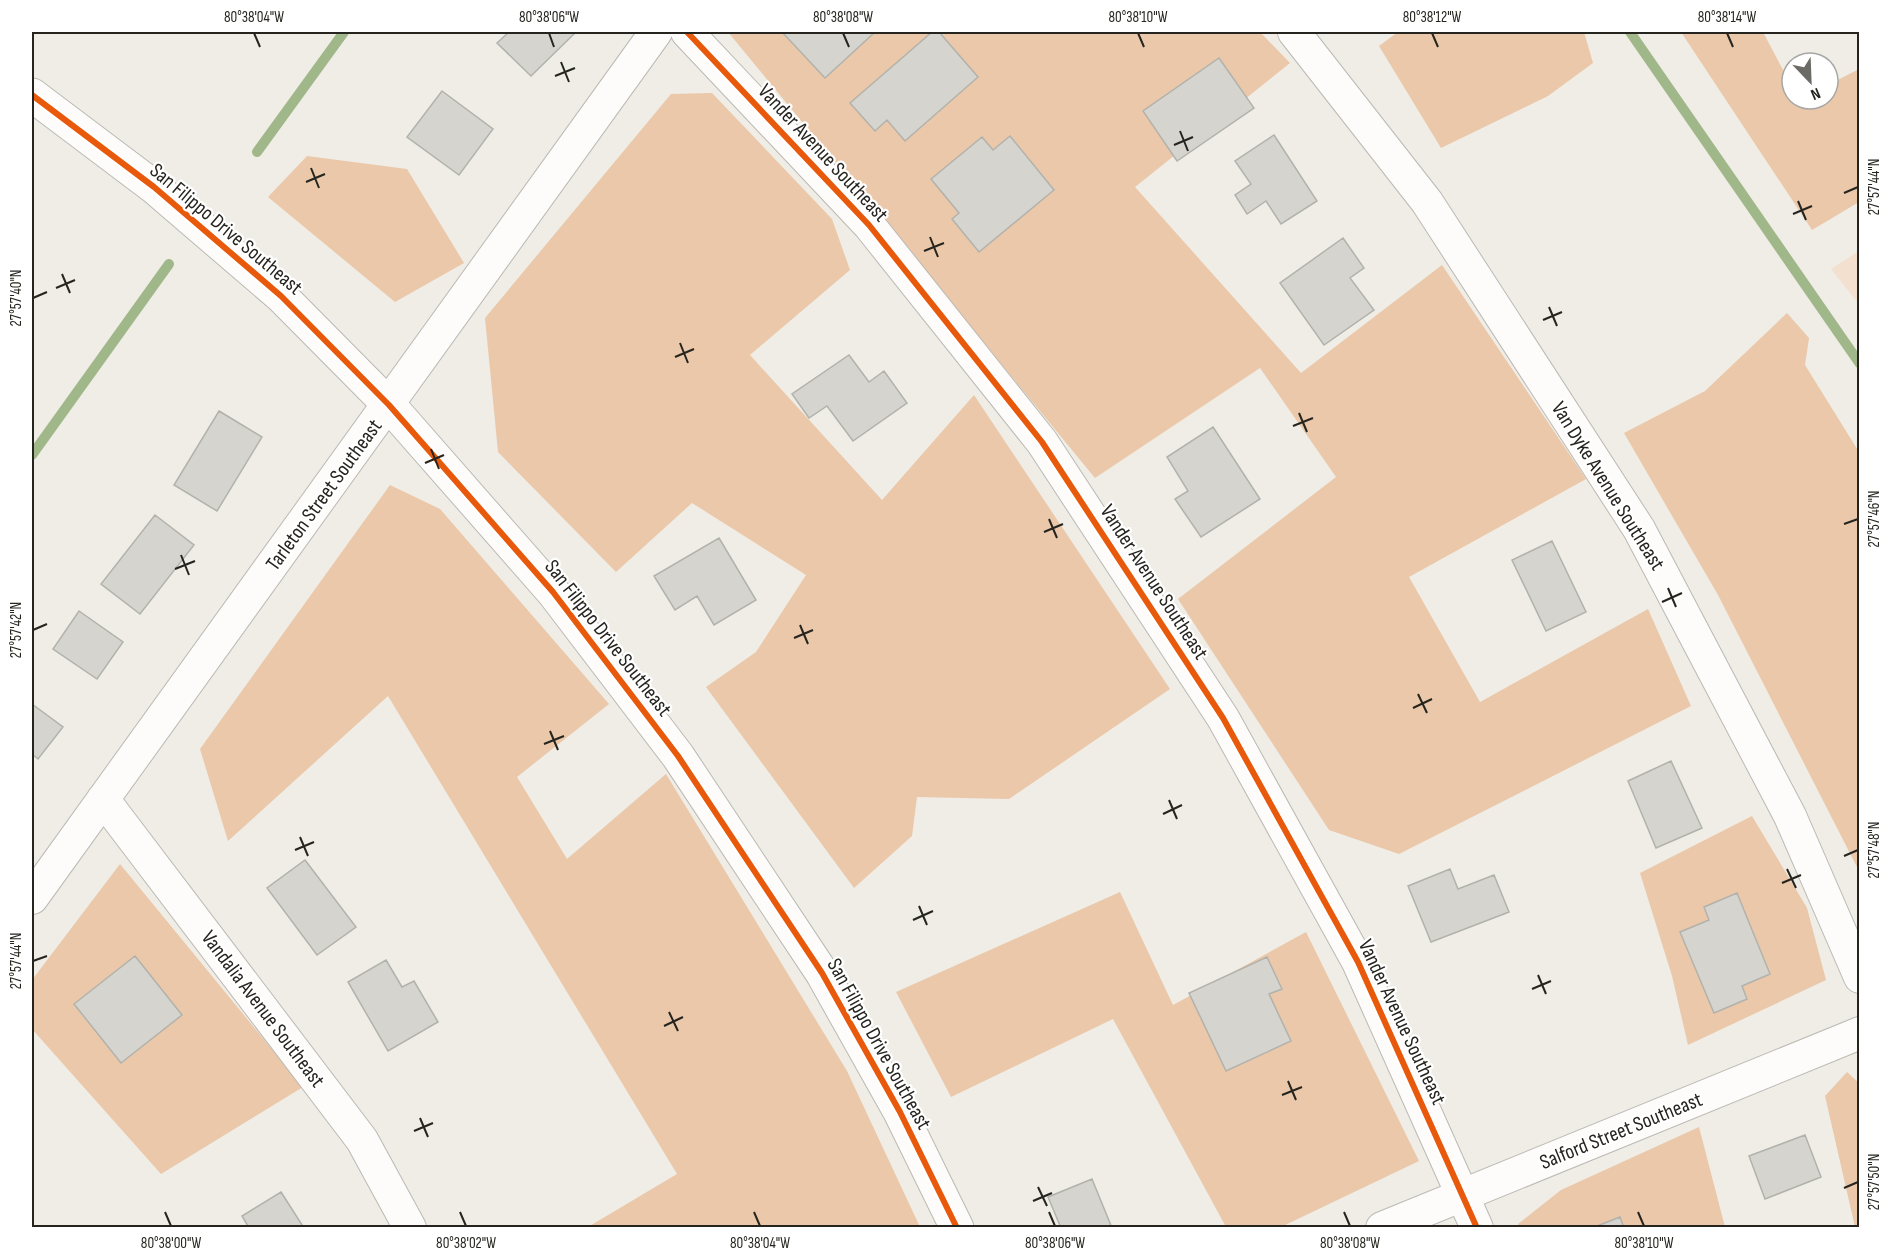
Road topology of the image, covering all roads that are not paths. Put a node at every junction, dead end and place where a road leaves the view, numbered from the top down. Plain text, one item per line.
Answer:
1 (656, 32) edge
2 (687, 32) edge
3 (1294, 32) edge
4 (32, 95) edge
5 (389, 405) junction
6 (103, 799) junction
7 (32, 898) edge
8 (1860, 977) edge
9 (1860, 1033) edge
10 (1464, 1194) junction
11 (410, 1227) edge
12 (957, 1227) edge
13 (1382, 1227) edge
14 (1477, 1227) edge

1 - 5 street, Tarleton Street Southeast
2 - 10 street, Vander Avenue Southeast
3 - 8 street, Van Dyke Avenue Southeast
4 - 5 street, San Filippo Drive Southeast
5 - 6 street, Tarleton Street Southeast
5 - 12 street, San Filippo Drive Southeast
6 - 7 street, Tarleton Street Southeast
6 - 11 street, Vandalia Avenue Southeast
9 - 10 street, Salford Street Southeast
10 - 13 street, Salford Street Southeast
10 - 14 street, Vander Avenue Southeast

